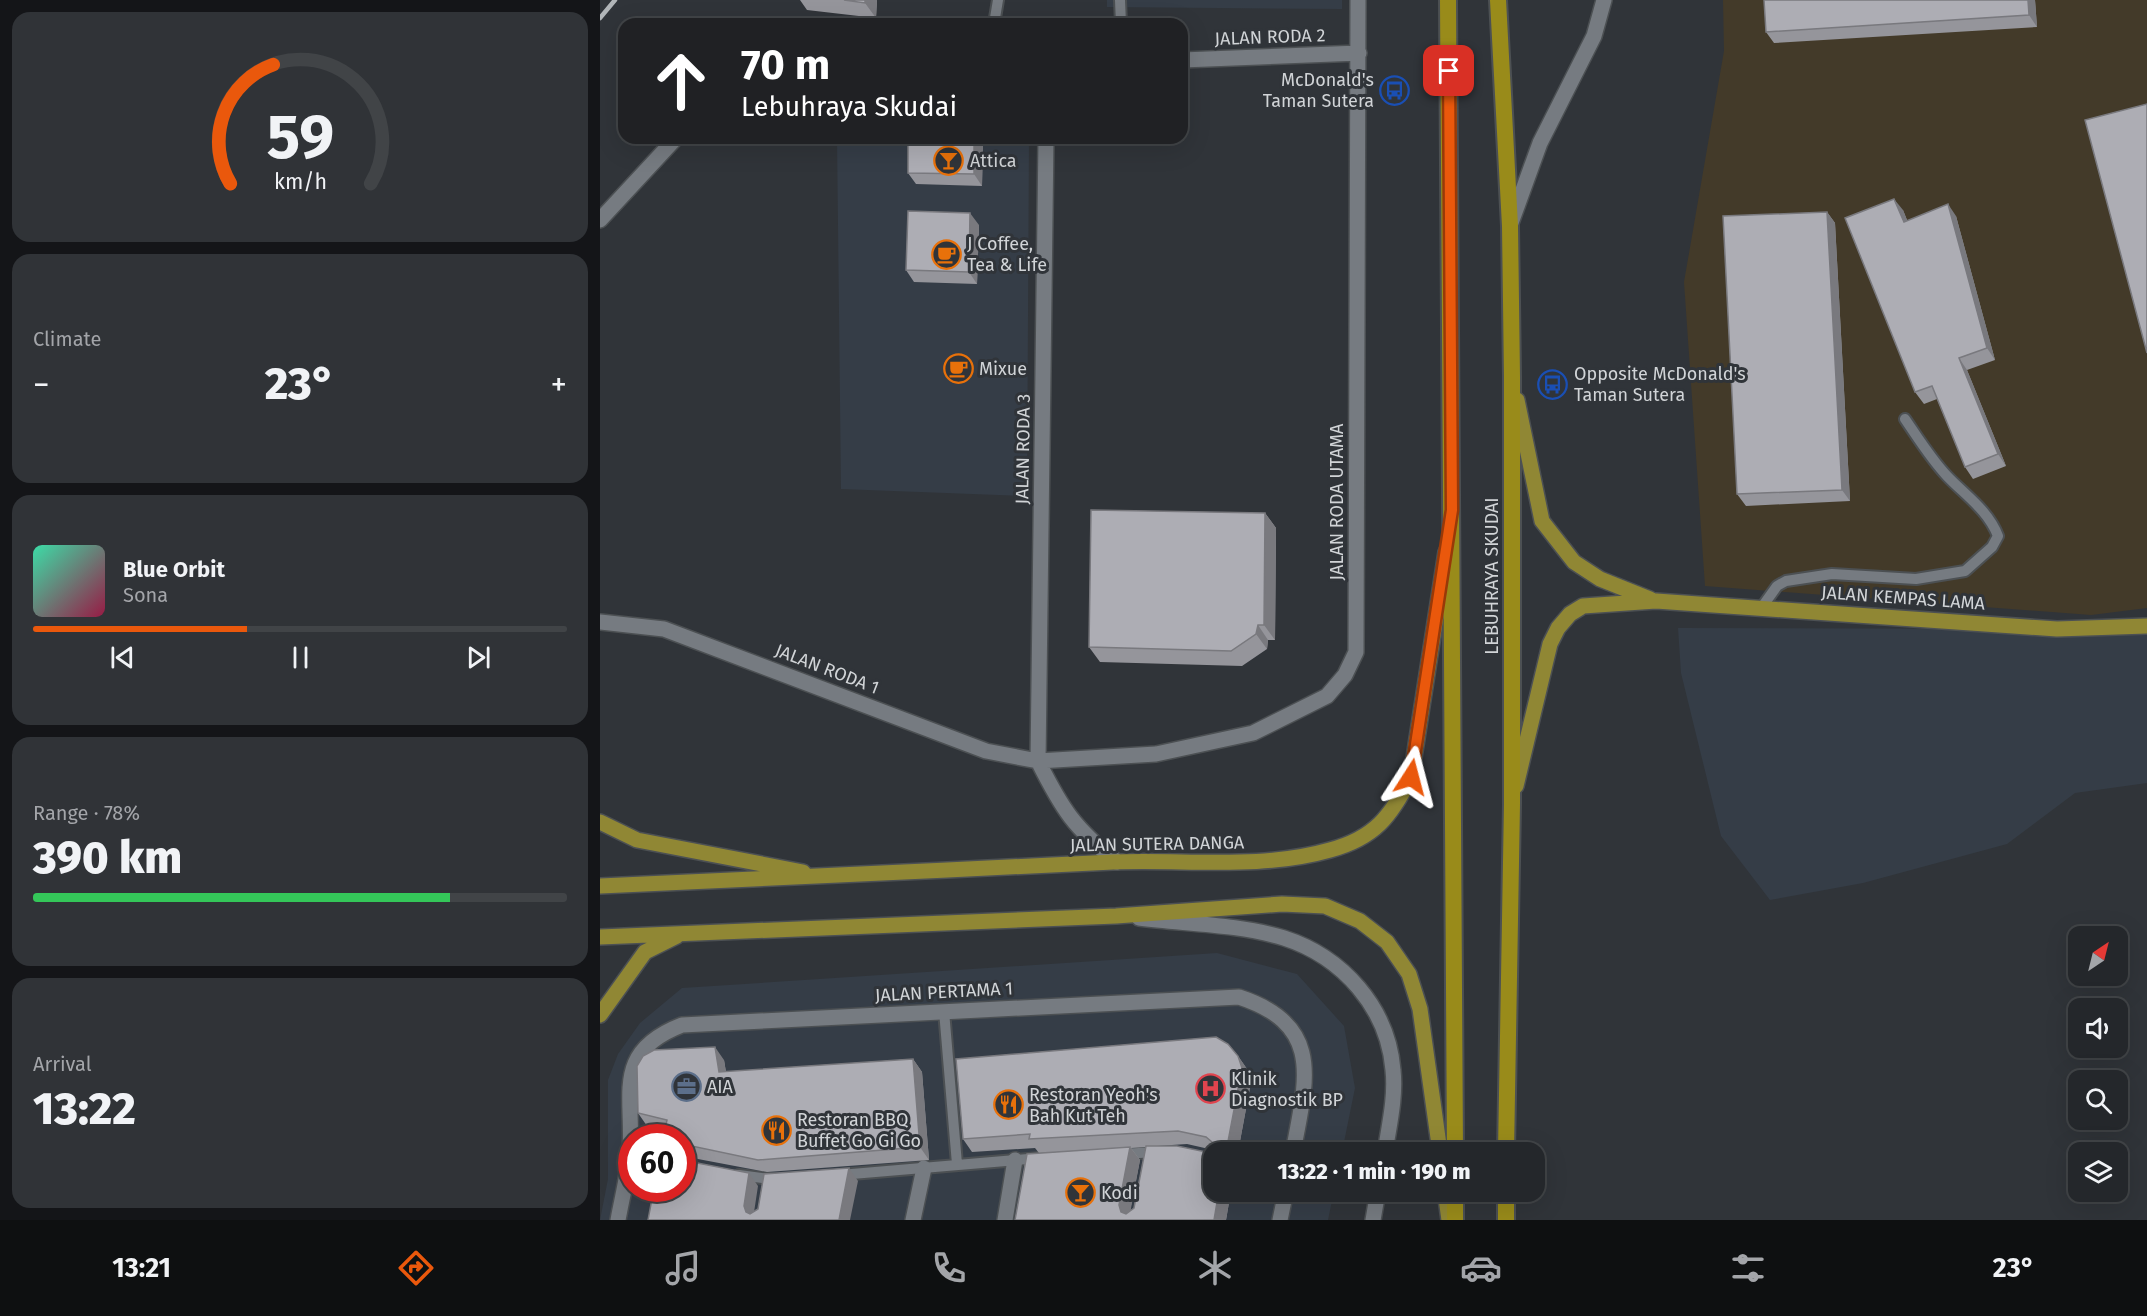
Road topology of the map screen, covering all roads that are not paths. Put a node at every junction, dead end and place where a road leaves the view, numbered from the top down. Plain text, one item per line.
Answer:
1 (998, 0) edge
2 (1120, 0) edge
3 (1358, 0) edge
4 (1448, 0) edge
5 (1498, 0) edge
6 (1604, 0) edge
7 (995, 18) edge
8 (1121, 18) edge
9 (1359, 53) junction
10 (1188, 60) edge
11 (670, 144) edge
12 (1046, 144) edge
13 (600, 220) edge
14 (1510, 226) junction
15 (1512, 377) junction
16 (1905, 419) dead end
17 (1452, 510) junction
18 (1656, 601) junction
19 (1762, 607) junction
20 (600, 621) edge
21 (2147, 626) edge
22 (1038, 761) junction
23 (1512, 804) junction
24 (600, 822) edge
25 (1117, 862) junction
26 (826, 877) junction
27 (600, 886) edge
28 (1116, 916) junction
29 (682, 933) junction
30 (600, 937) edge
31 (944, 1011) junction
32 (600, 1015) edge
33 (630, 1124) edge
34 (1294, 1142) edge
35 (1386, 1142) edge
36 (1439, 1142) edge
37 (1455, 1142) edge
38 (1506, 1142) edge
39 (1168, 1152) edge
40 (1104, 1155) edge
41 (1048, 1158) edge
42 (1015, 1160) junction
43 (957, 1164) junction
44 (924, 1168) junction
45 (725, 1172) edge
46 (823, 1176) edge
47 (790, 1179) edge
48 (621, 1202) edge
49 (1284, 1202) edge
50 (1376, 1202) edge
51 (1447, 1202) edge
52 (1455, 1202) edge
53 (1506, 1202) edge
54 (618, 1220) edge
55 (913, 1220) edge
56 (1005, 1220) edge
57 (1280, 1220) edge
58 (1373, 1220) edge
59 (1449, 1220) edge
60 (1455, 1220) edge
61 (1506, 1220) edge

1 - 7 lane
2 - 8 lane
3 - 9 street, JALAN RODA UTAMA
4 - 17 highway
5 - 14 highway, LEBUHRAYA SKUDAI
6 - 14 street
9 - 10 street, JALAN RODA 2
9 - 22 street, JALAN RODA UTAMA
11 - 13 street
12 - 22 street, JALAN RODA 3
14 - 15 highway, LEBUHRAYA SKUDAI
15 - 18 main road, JALAN KEMPAS LAMA
15 - 23 highway, LEBUHRAYA SKUDAI
16 - 19 lane
17 - 25 main road, JALAN SUTERA DANGA
17 - 37 highway
18 - 19 main road, JALAN KEMPAS LAMA
18 - 23 main road, JALAN KEMPAS LAMA
19 - 21 main road, JALAN KEMPAS LAMA
20 - 22 street, JALAN RODA 1
22 - 25 street
23 - 38 highway, LEBUHRAYA SKUDAI
24 - 26 main road
25 - 26 main road, JALAN SUTERA DANGA
26 - 27 main road, JALAN SUTERA DANGA
28 - 29 main road
28 - 35 street
28 - 36 main road
29 - 30 main road
29 - 32 main road
31 - 33 street, JALAN PERTAMA 1
31 - 34 street, JALAN PERTAMA 1
31 - 43 lane
39 - 40 lane
41 - 42 lane
42 - 43 lane
42 - 56 street
43 - 44 lane
44 - 46 lane
44 - 55 street
45 - 47 lane
48 - 54 street, JALAN PERTAMA 1
49 - 57 street
50 - 58 street
51 - 59 main road
52 - 60 highway
53 - 61 highway

